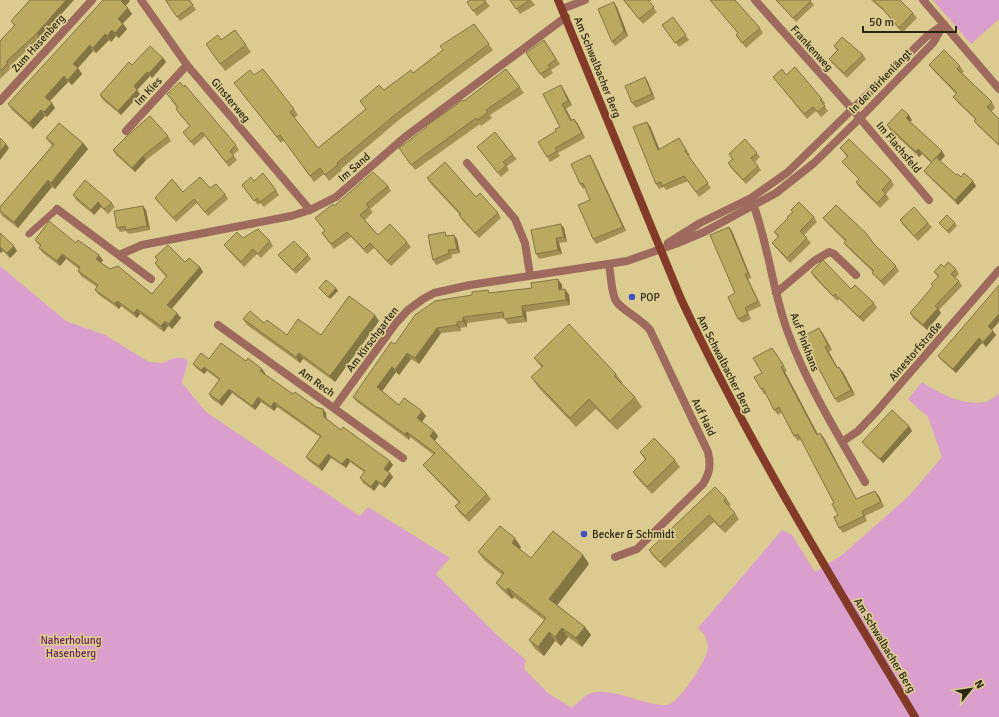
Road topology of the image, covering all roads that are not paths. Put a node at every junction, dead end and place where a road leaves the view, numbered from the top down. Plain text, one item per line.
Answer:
1 (92, 0) edge
2 (141, 0) edge
3 (558, 0) edge
4 (584, 0) edge
5 (755, 0) edge
6 (923, 0) edge
7 (562, 9) junction
8 (566, 17) junction
9 (944, 24) junction
10 (187, 65) junction
11 (999, 89) edge
12 (0, 101) edge
13 (852, 109) junction
14 (860, 118) junction
15 (126, 131) dead end
16 (467, 164) dead end
17 (929, 200) dead end
18 (752, 202) junction
19 (57, 209) joint
20 (310, 210) junction
21 (29, 234) dead end
22 (661, 248) junction
23 (119, 254) junction
24 (609, 265) junction
25 (999, 270) edge
26 (530, 275) junction
27 (856, 275) dead end
28 (151, 279) dead end
29 (776, 293) junction
30 (218, 325) dead end
31 (334, 408) junction
32 (842, 442) junction
33 (404, 458) dead end
34 (865, 482) dead end
35 (615, 557) dead end
36 (915, 717) edge

1 - 12 street, Zum Hasenberg
2 - 10 street, Ginsterweg
3 - 7 main road, Am Schwalbacher Berg
4 - 7 street
5 - 13 street, Frankenweg
6 - 9 street
7 - 8 main road, Am Schwalbacher Berg
8 - 20 street, Im Sand
8 - 22 main road, Am Schwalbacher Berg
9 - 11 street
9 - 13 street, In der Birkenlängt
9 - 14 street, In der Birkenlängt
10 - 15 street, Im Kies
10 - 20 street, Ginsterweg
13 - 14 street, Im Flachsfeld
13 - 18 street, In der Birkenlängt
14 - 17 street, Im Flachsfeld
14 - 18 street, In der Birkenlängt
16 - 26 street
18 - 22 street, In der Birkenlängt
18 - 29 street, Auf Pinkhans
19 - 21 lane
19 - 23 street
20 - 23 street, Im Sand
22 - 24 street, Am Kirschgarten
22 - 36 main road, Am Schwalbacher Berg
23 - 28 street
24 - 26 street, Am Kirschgarten
24 - 35 street, Auf Haid
25 - 32 street, Ainestorfstraße
26 - 31 street, Am Kirschgarten
27 - 29 street
29 - 32 street, Auf Pinkhans
30 - 31 street, Am Rech
31 - 33 street, Am Rech
32 - 34 street, Auf Pinkhans

